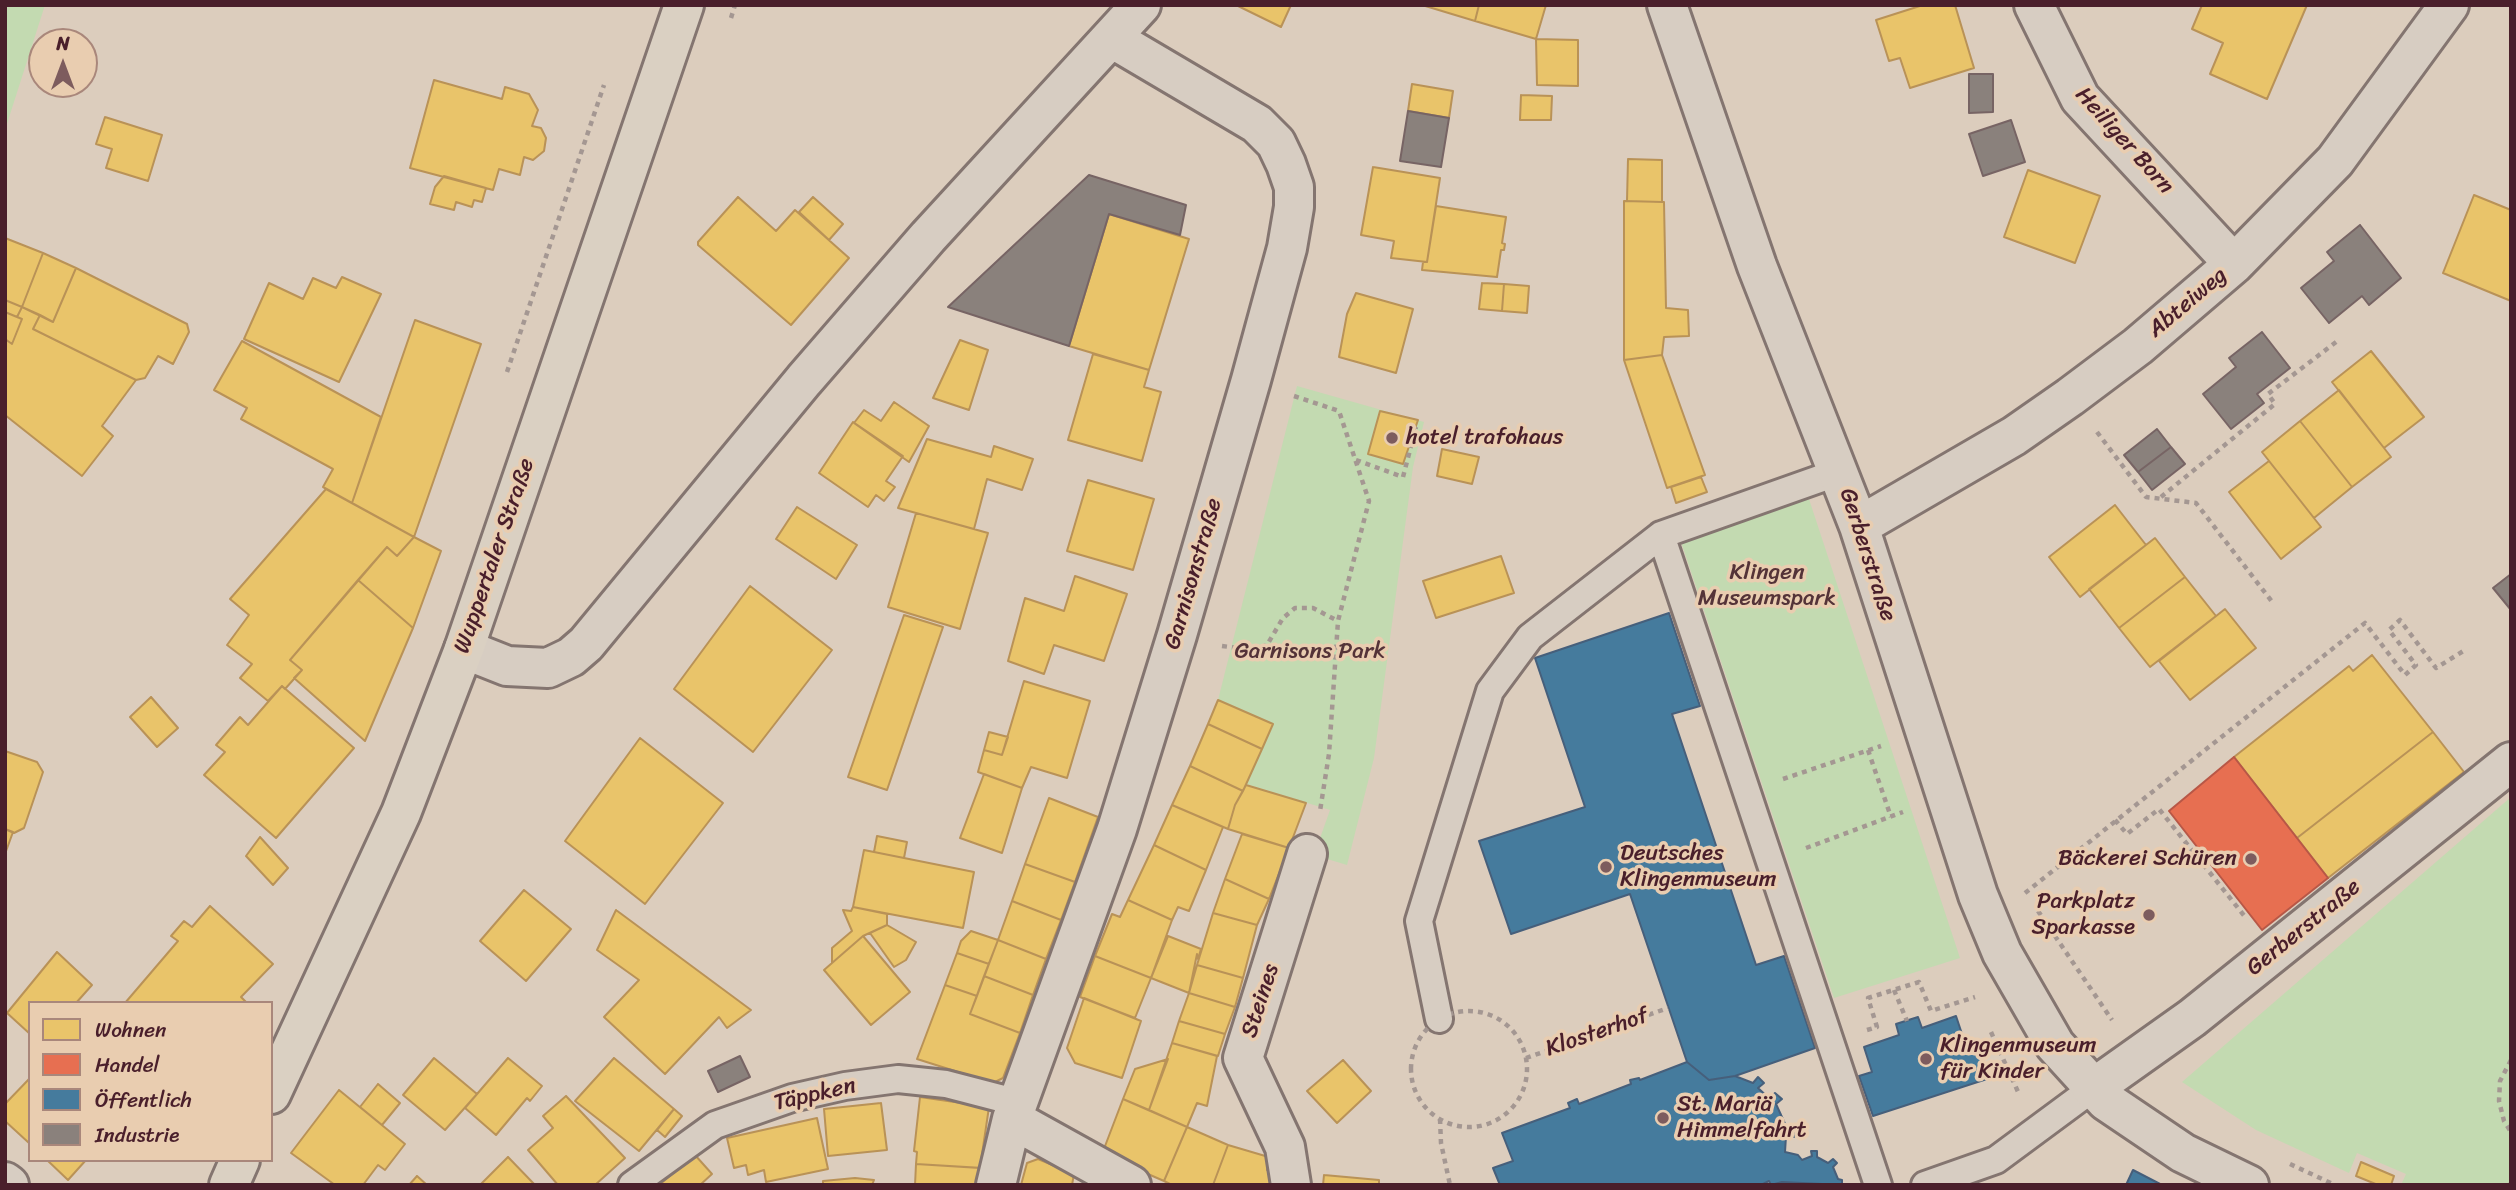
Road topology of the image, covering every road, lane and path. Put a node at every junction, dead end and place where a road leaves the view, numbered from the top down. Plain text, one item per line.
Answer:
1 (684, 5) edge
2 (1141, 5) edge
3 (1667, 5) edge
4 (2034, 5) edge
5 (2449, 5) edge
6 (1113, 38) junction
7 (606, 81) dead end
8 (2234, 264) junction
9 (2340, 339) dead end
10 (505, 376) dead end
11 (1251, 380) junction
12 (2070, 397) junction
13 (1416, 427) dead end
14 (1355, 460) junction
15 (1839, 472) junction
16 (2161, 498) junction
17 (1859, 526) junction
18 (1661, 535) junction
19 (2273, 603) dead end
20 (1338, 621) junction
21 (1177, 635) junction
22 (464, 649) junction
23 (2465, 650) dead end
24 (1888, 744) dead end
25 (1868, 750) junction
26 (2511, 762) edge
27 (1777, 781) dead end
28 (2115, 820) junction
29 (1800, 850) dead end
30 (1307, 854) joint
31 (2244, 915) dead end
32 (1895, 990) junction
33 (1978, 997) dead end
34 (1668, 1008) dead end
35 (1439, 1019) junction
36 (1907, 1021) dead end
37 (1830, 1043) junction
38 (1526, 1058) junction
39 (2510, 1059) edge
40 (2131, 1060) junction
41 (2092, 1088) junction
42 (273, 1090) edge
43 (1015, 1111) junction
44 (1440, 1119) junction
45 (2511, 1132) edge
46 (239, 1162) edge
47 (229, 1185) edge
48 (632, 1185) edge
49 (996, 1185) edge
50 (1131, 1185) edge
51 (1291, 1185) edge
52 (1450, 1185) edge
53 (1878, 1185) edge
54 (1925, 1185) edge
55 (2249, 1185) edge

1 - 22 main road, Wuppertaler Straße
2 - 6 street
3 - 15 street, Gerberstraße
4 - 8 street, Heiliger Born
5 - 8 street, Abteiweg
6 - 11 street, Garnisonstraße
6 - 22 street
7 - 10 path
8 - 12 street, Abteiweg
9 - 16 path
11 - 14 path
11 - 21 street, Garnisonstraße
12 - 16 path
12 - 17 street, Abteiweg
13 - 14 path
14 - 20 path
15 - 17 street, Gerberstraße
15 - 18 lane
16 - 19 path
17 - 41 street, Gerberstraße
18 - 35 lane
18 - 37 lane
20 - 21 path
20 - 30 path
21 - 43 street, Garnisonstraße
22 - 42 main road, Wuppertaler Straße
23 - 28 path
24 - 25 path
25 - 27 path
25 - 29 path
26 - 40 street, Gerberstraße
28 - 31 path
28 - 40 path
30 - 51 street, Steines
32 - 33 path
32 - 36 path
32 - 37 path
34 - 38 path, Klosterhof
35 - 38 path, Klosterhof
35 - 44 path
37 - 53 lane
38 - 44 path, Klosterhof
39 - 45 path
40 - 41 street, Gerberstraße
41 - 54 lane
41 - 55 street, Gerberstraße
43 - 48 lane, Täppken
43 - 49 street, Garnisonstraße
43 - 50 street, Täppken
44 - 52 path
46 - 47 main road

